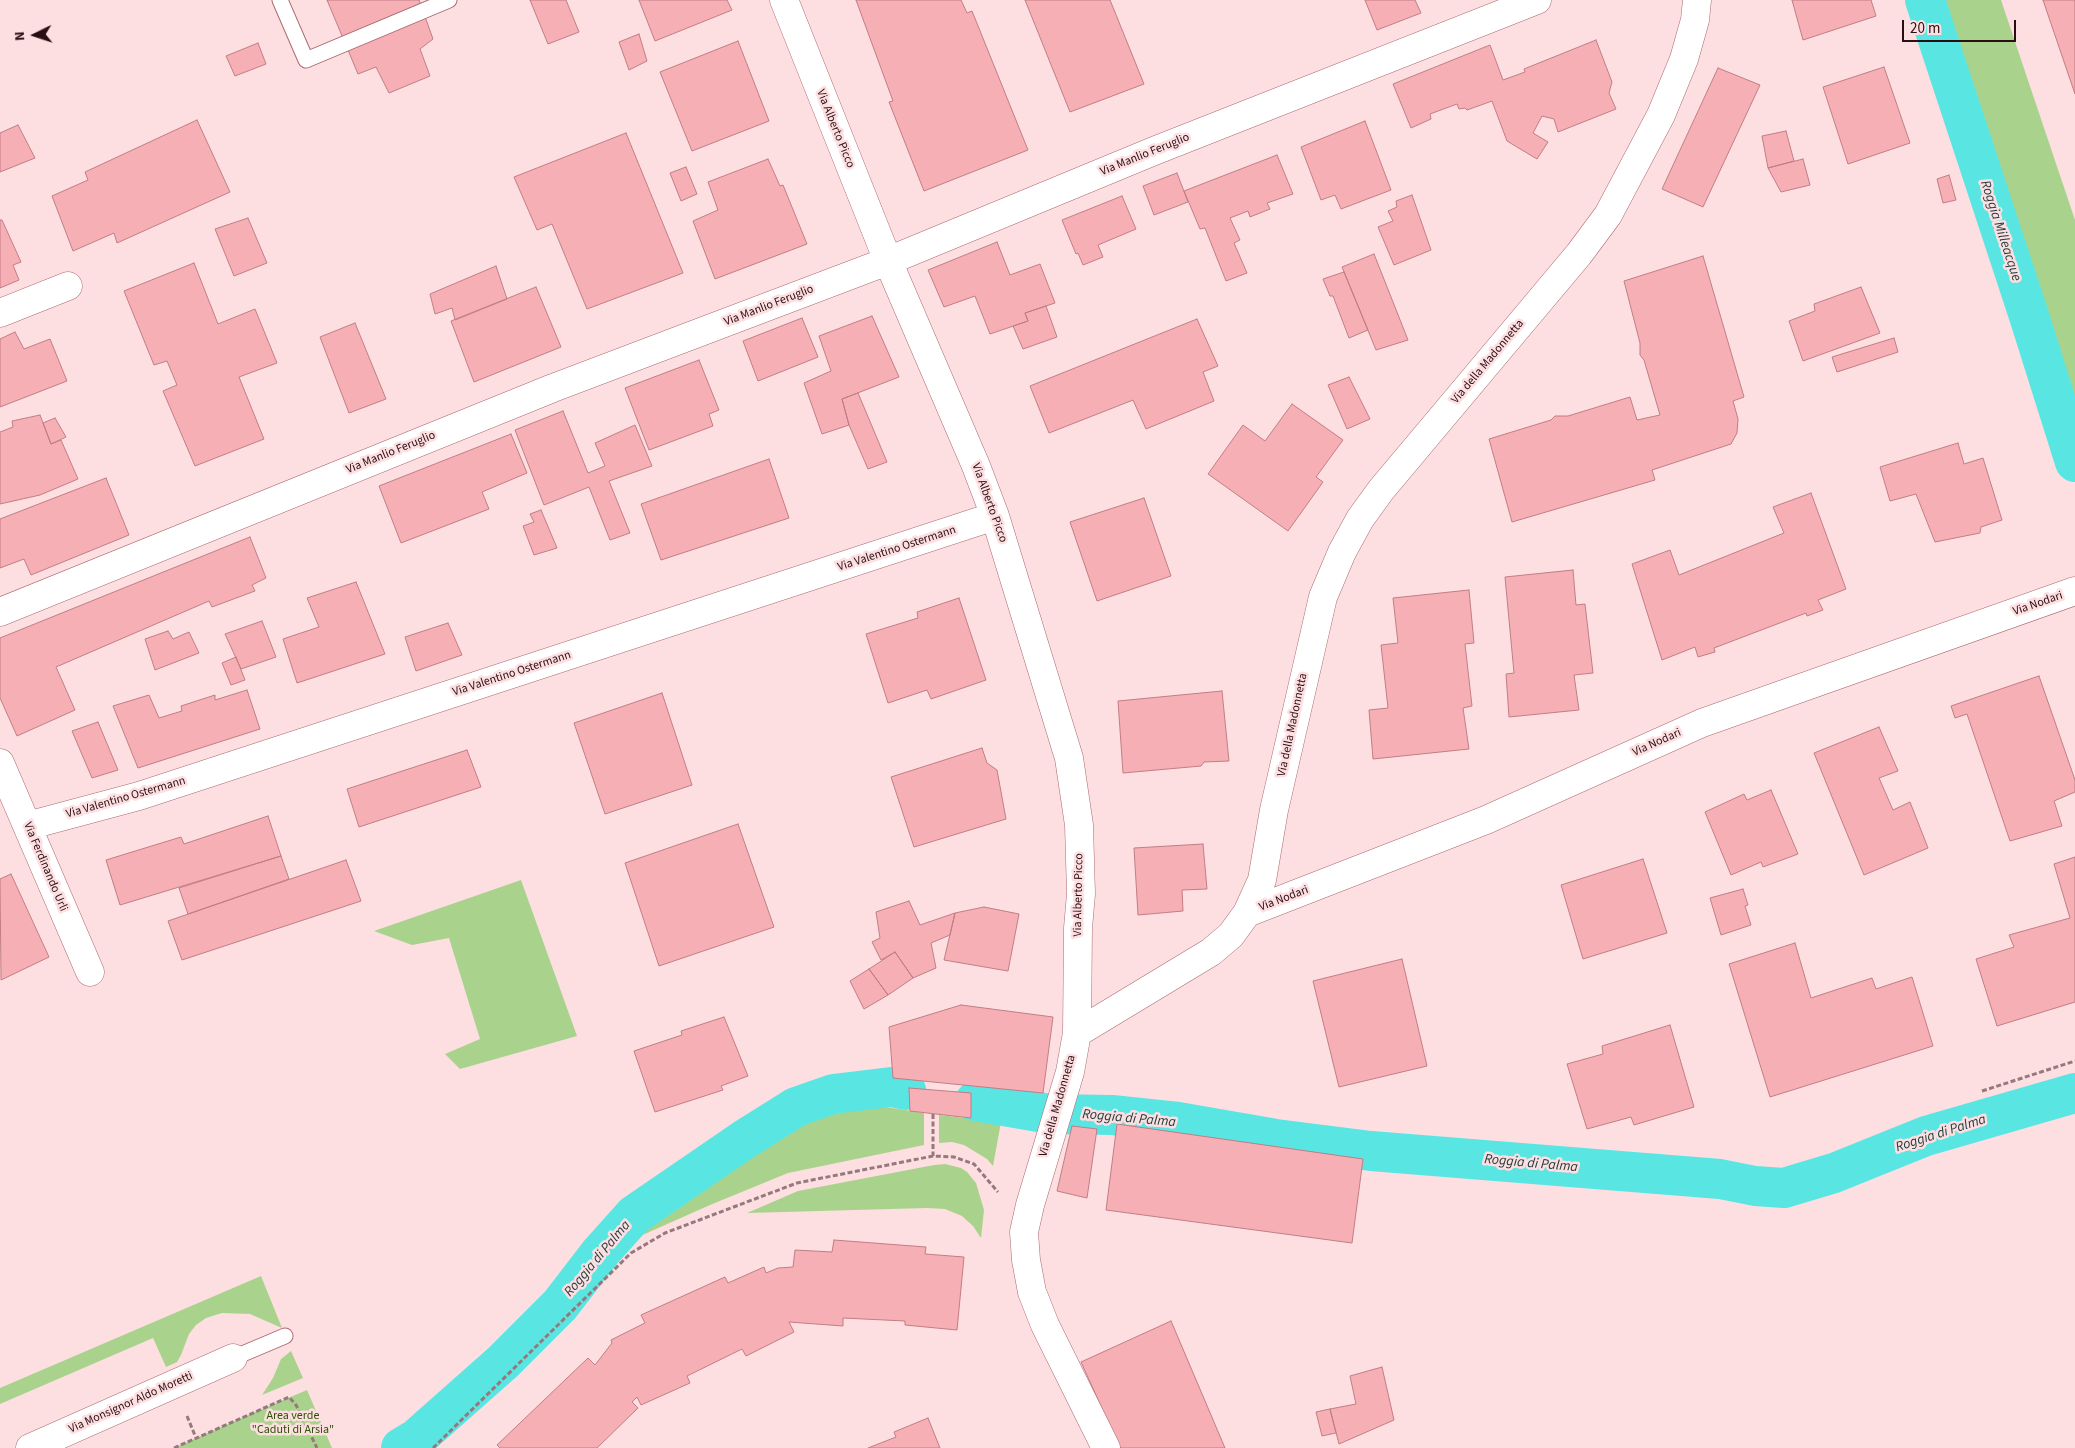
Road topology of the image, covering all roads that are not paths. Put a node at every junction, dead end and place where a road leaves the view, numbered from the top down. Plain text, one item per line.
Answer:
1 (280, 0) edge
2 (449, 0) edge
3 (784, 0) edge
4 (1537, 0) edge
5 (1697, 0) edge
6 (888, 261) junction
7 (68, 286) dead end
8 (0, 313) edge
9 (995, 516) junction
10 (2075, 591) edge
11 (0, 612) edge
12 (0, 763) edge
13 (28, 826) junction
14 (1247, 913) junction
15 (90, 972) dead end
16 (1077, 1033) junction
17 (285, 1336) dead end
18 (233, 1358) joint
19 (30, 1448) edge
20 (1106, 1448) edge

1 - 2 lane
3 - 6 street, Via Alberto Picco
4 - 6 street, Via Manlio Feruglio
5 - 14 street, Via della Madonnetta
6 - 9 street, Via Alberto Picco
6 - 11 street, Via Manlio Feruglio
7 - 8 street
9 - 13 street, Via Valentino Ostermann
9 - 16 street, Via Alberto Picco
10 - 14 street, Via Nodari
12 - 13 street, Via Ferdinando Urli
13 - 15 street, Via Ferdinando Urli
14 - 16 street, Via della Madonnetta
16 - 20 street, Via della Madonnetta
17 - 18 lane
18 - 19 street, Via Monsignor Aldo Moretti

